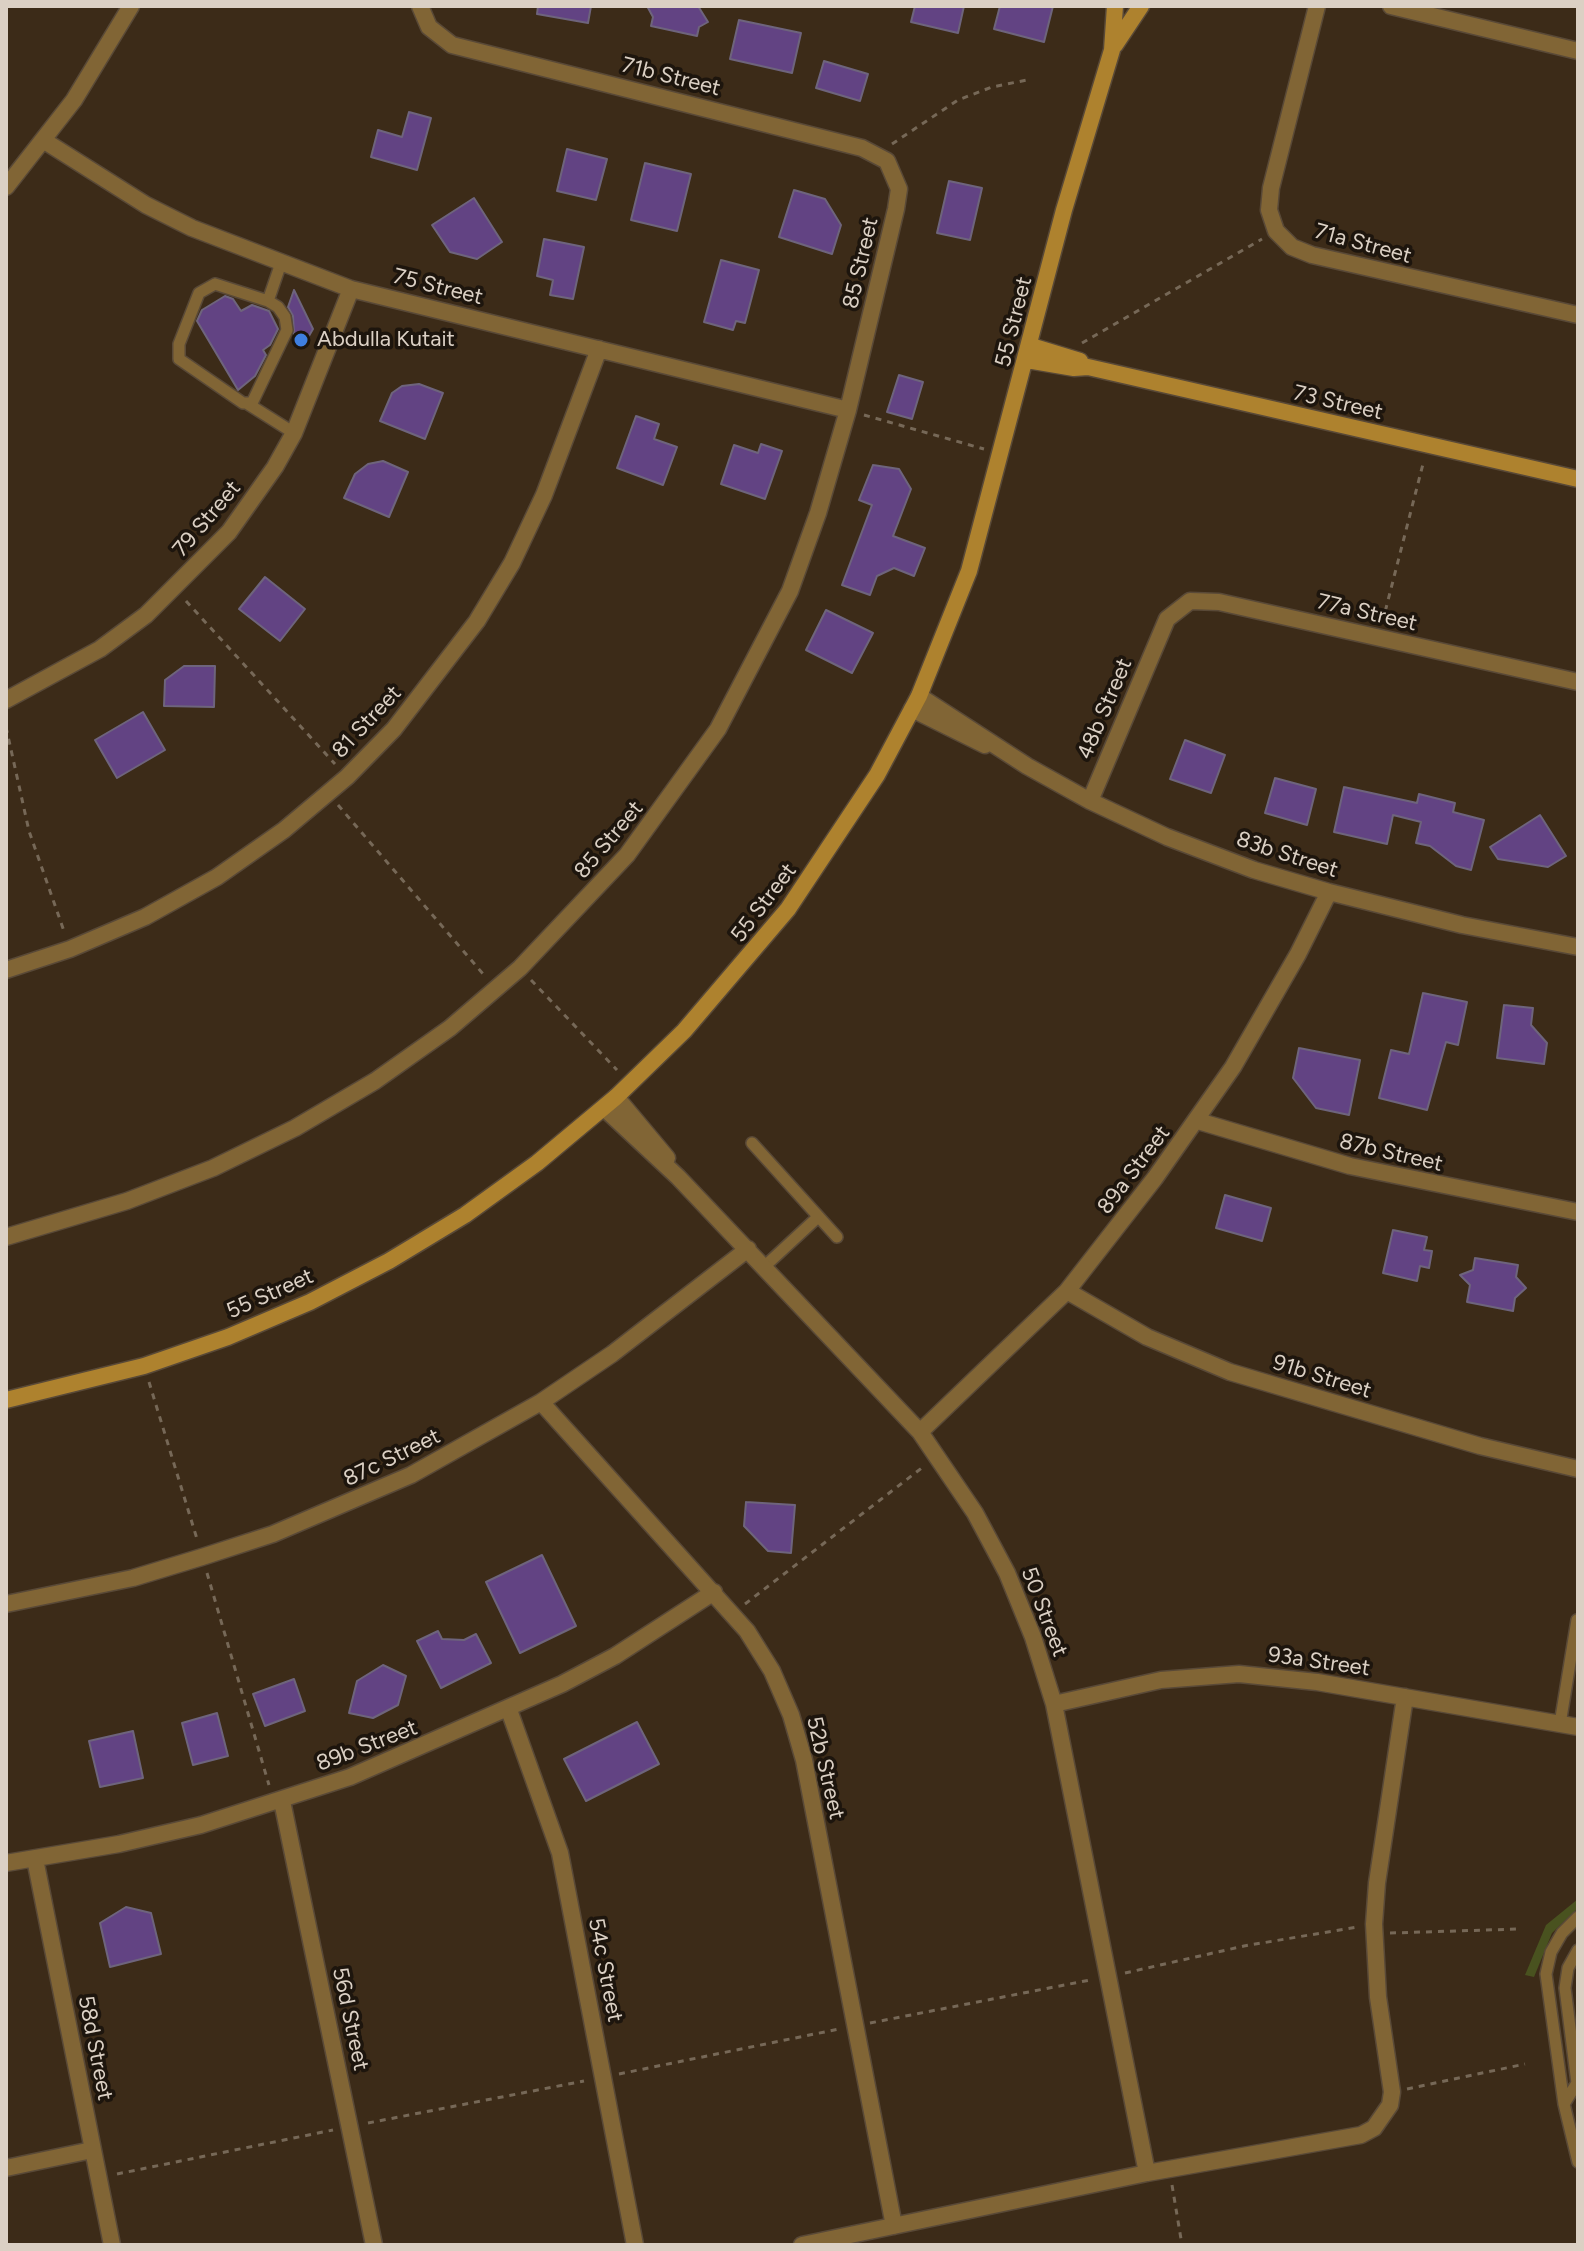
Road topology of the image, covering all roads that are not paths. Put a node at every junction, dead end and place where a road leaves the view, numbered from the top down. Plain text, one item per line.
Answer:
1 (131, 6) edge
2 (420, 6) edge
3 (1115, 6) edge
4 (1141, 6) edge
5 (1317, 6) edge
6 (1391, 6) edge
7 (1112, 50) junction
8 (1578, 51) edge
9 (43, 140) junction
10 (897, 176) joint
11 (6, 187) edge
12 (281, 263) junction
13 (351, 289) junction
14 (268, 301) junction
15 (1578, 315) edge
16 (599, 349) junction
17 (1029, 353) junction
18 (1088, 367) junction
19 (248, 404) junction
20 (848, 410) junction
21 (294, 433) junction
22 (1578, 479) edge
23 (1161, 633) joint
24 (1578, 682) edge
25 (6, 700) edge
26 (916, 702) junction
27 (1090, 801) junction
28 (1329, 892) junction
29 (1578, 947) edge
30 (6, 970) edge
31 (610, 1102) junction
32 (1198, 1121) junction
33 (752, 1143) dead end
34 (1578, 1212) edge
35 (818, 1217) junction
36 (6, 1237) edge
37 (837, 1237) dead end
38 (748, 1249) junction
39 (765, 1266) junction
40 (1067, 1291) junction
41 (6, 1400) edge
42 (541, 1402) junction
43 (920, 1432) junction
44 (1578, 1469) edge
45 (714, 1592) junction
46 (6, 1604) edge
47 (1577, 1620) edge
48 (1405, 1697) junction
49 (1054, 1704) junction
50 (509, 1710) junction
51 (1560, 1724) junction
52 (1578, 1727) edge
53 (278, 1802) junction
54 (35, 1859) junction
55 (6, 1863) edge
56 (1578, 1917) edge
57 (1578, 1950) edge
58 (1564, 2104) junction
59 (92, 2150) junction
60 (1578, 2162) edge
61 (6, 2168) edge
62 (1147, 2173) junction
63 (894, 2226) junction
64 (112, 2245) edge
65 (374, 2245) edge
66 (635, 2245) edge
67 (802, 2245) edge

1 - 9 street
2 - 10 street, 71b Street
3 - 7 street, 55 Street
4 - 7 street, 55 Street
5 - 15 street, 71a Street
6 - 8 street
7 - 17 street, 55 Street
9 - 11 street
9 - 12 street, 75 Street
10 - 20 street, 85 Street
12 - 13 street, 75 Street
12 - 14 lane
13 - 16 street, 75 Street
13 - 21 street, 79 Street
14 - 19 lane
14 - 19 lane
16 - 20 street, 75 Street
16 - 30 street, 81 Street
17 - 18 street, 73 Street
17 - 18 street, 73 Street
17 - 26 street, 55 Street
18 - 22 street, 73 Street
19 - 21 lane
20 - 36 street, 85 Street
21 - 25 street, 79 Street
23 - 24 street, 77a Street
23 - 27 street, 48b Street
26 - 27 street, 83b Street
26 - 31 street, 55 Street
27 - 28 street, 83b Street
28 - 29 street, 83b Street
28 - 32 street, 89a Street
31 - 38 street, 50 Street
31 - 41 street, 55 Street
32 - 34 street, 87b Street
32 - 40 street, 89a Street
33 - 35 lane
35 - 37 lane
35 - 39 lane
38 - 39 street, 50 Street
38 - 42 street, 87c Street
39 - 43 street, 50 Street
40 - 43 street, 89a Street
40 - 44 street, 91b Street
42 - 45 street, 52b Street
42 - 46 street, 87c Street
43 - 49 street, 50 Street
45 - 50 street, 89b Street
45 - 63 street, 52b Street
47 - 51 lane
48 - 49 street, 93a Street
48 - 51 street, 93a Street
48 - 62 street
49 - 62 street, 50 Street
50 - 53 street, 89b Street
50 - 66 street, 54c Street
51 - 52 street, 93a Street
53 - 54 street, 89b Street
53 - 65 street, 56d Street
54 - 55 street, 89b Street
54 - 59 street, 58d Street
56 - 58 lane
57 - 58 lane
58 - 60 lane
59 - 61 street
59 - 64 street, 58d Street
62 - 63 street
63 - 67 street

